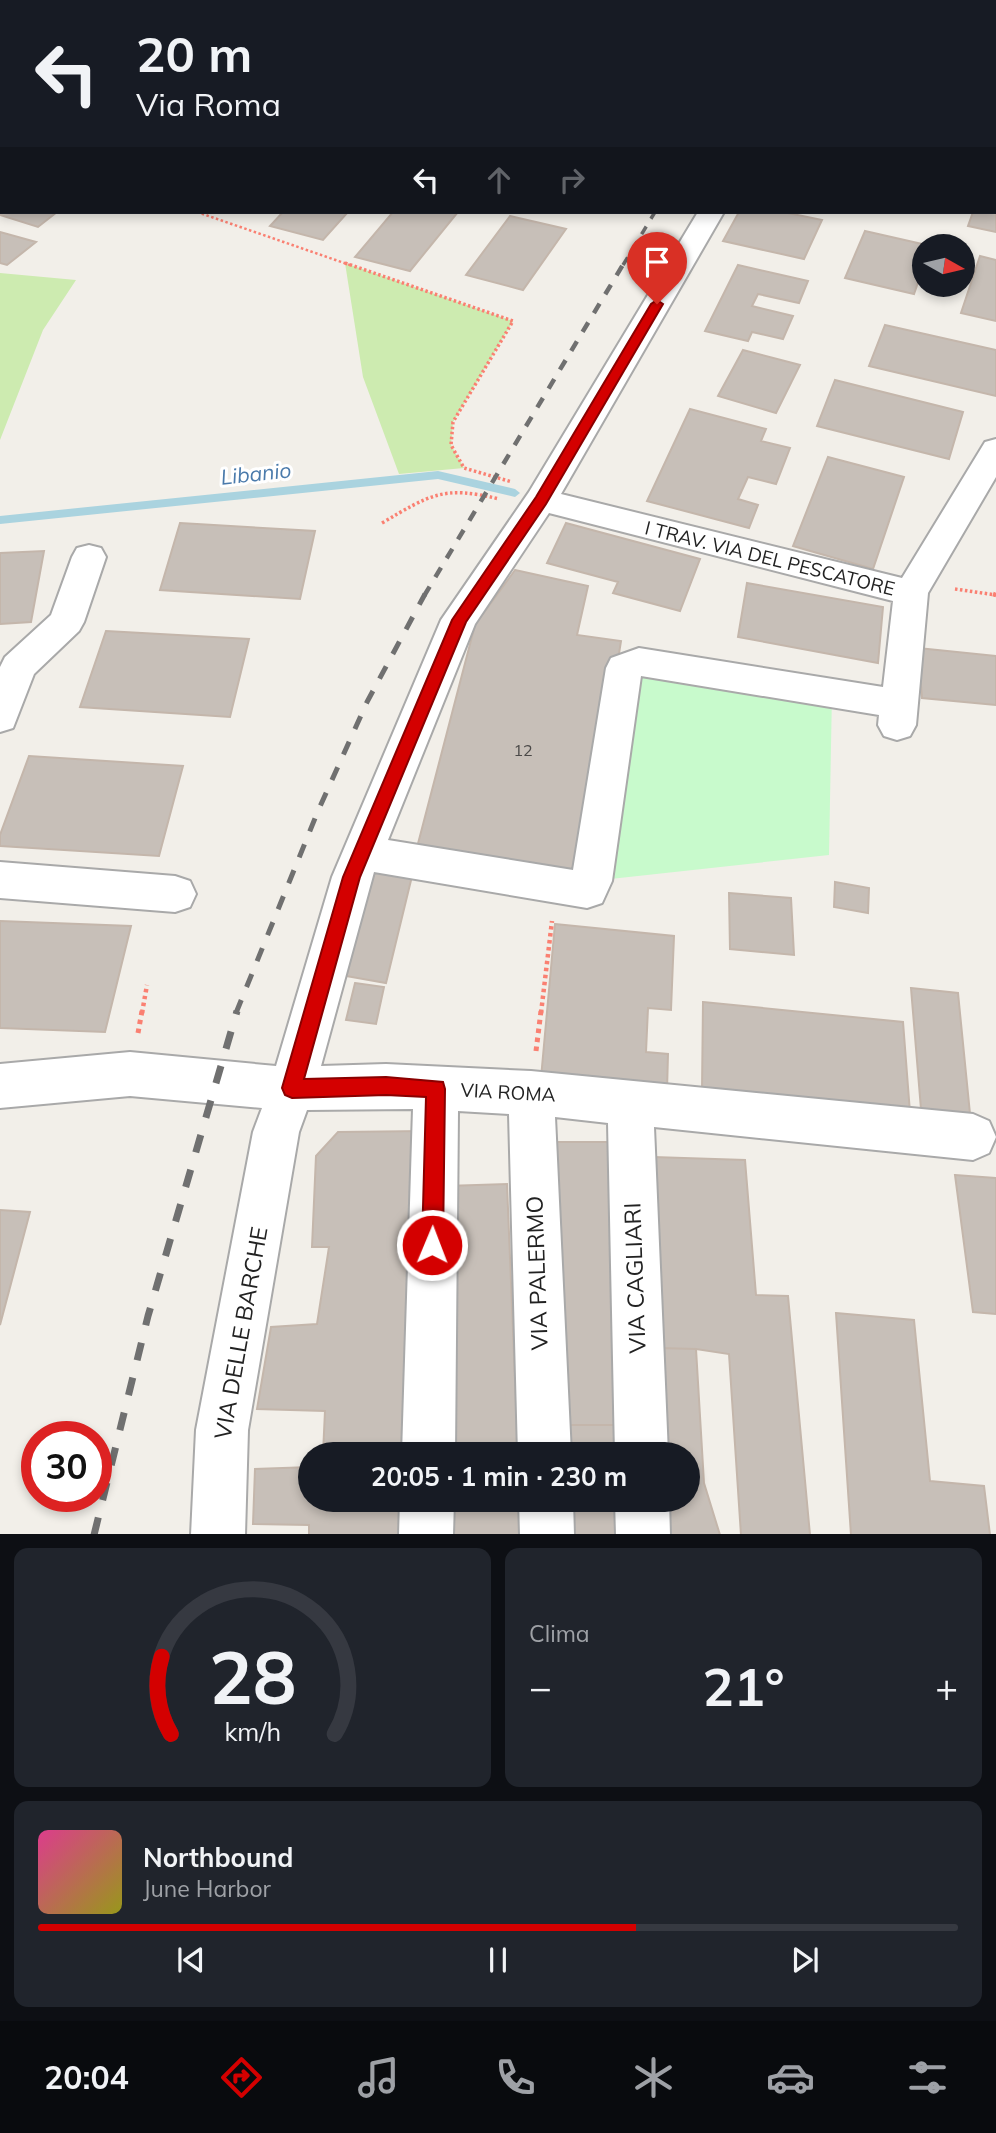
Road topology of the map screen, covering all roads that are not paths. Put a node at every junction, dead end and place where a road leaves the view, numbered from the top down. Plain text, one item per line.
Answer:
1 (710, 214) edge
2 (996, 450) edge
3 (541, 500) junction
4 (89, 557) dead end
5 (911, 593) junction
6 (0, 717) edge
7 (362, 853) junction
8 (0, 880) edge
9 (175, 894) dead end
10 (0, 1086) edge
11 (436, 1089) junction
12 (531, 1093) junction
13 (630, 1101) junction
14 (284, 1110) junction
15 (973, 1136) dead end
16 (428, 1442) edge
17 (544, 1442) edge
18 (641, 1442) edge
19 (427, 1512) edge
20 (546, 1512) edge
21 (642, 1512) edge
22 (218, 1534) edge
23 (426, 1534) edge
24 (547, 1534) edge
25 (643, 1534) edge

1 - 3 street, VIA DELLE BARCHE
2 - 5 street
3 - 5 street, I TRAV. VIA DEL PESCATORE
3 - 7 street, VIA DELLE BARCHE
4 - 6 street
5 - 7 street, I TRAV. VIA DEL PESCATORE
7 - 14 street, VIA DELLE BARCHE
8 - 9 street
10 - 14 street, VIA ROMA
11 - 12 street, VIA ROMA
11 - 14 street, VIA ROMA
11 - 16 street
12 - 13 street, VIA ROMA
12 - 17 street, VIA PALERMO
13 - 15 street, VIA ROMA
13 - 18 street, VIA CAGLIARI
14 - 22 street, VIA DELLE BARCHE
19 - 23 street
20 - 24 street
21 - 25 street

